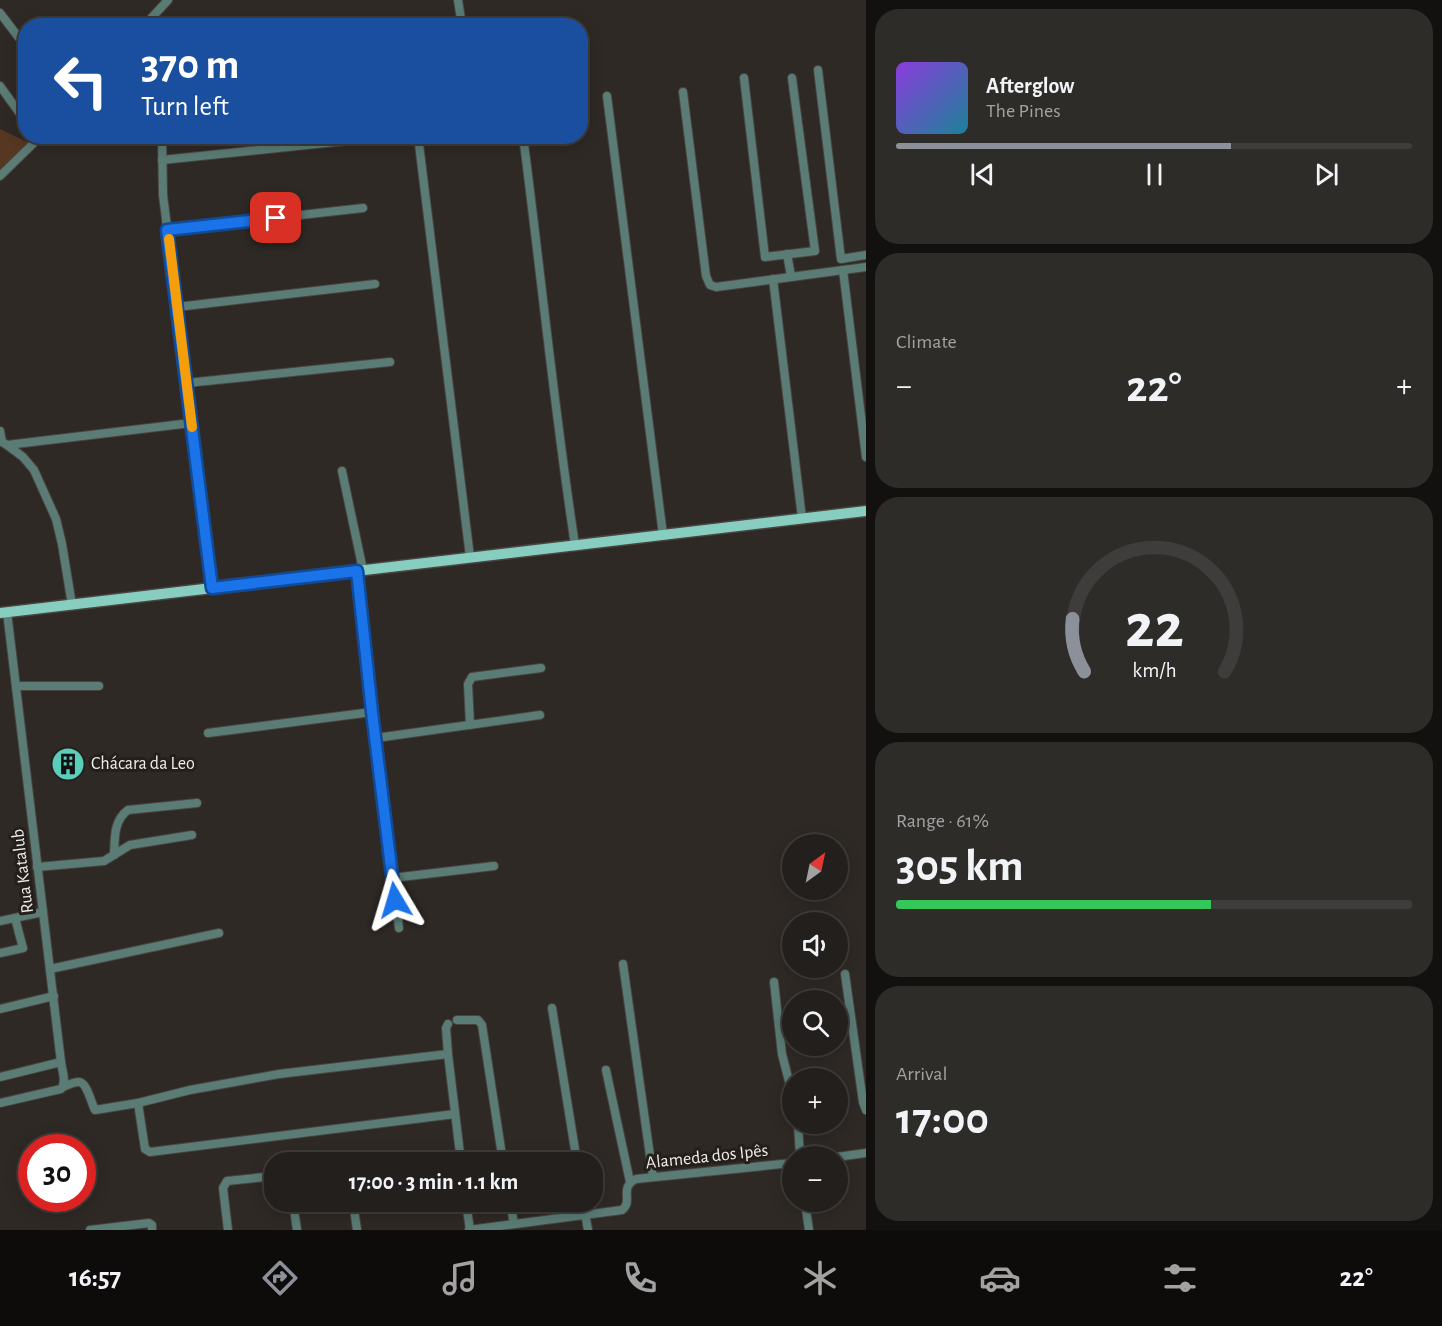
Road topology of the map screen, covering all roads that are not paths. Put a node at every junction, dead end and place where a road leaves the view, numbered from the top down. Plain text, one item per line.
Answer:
1 (168, 0) edge
2 (458, 0) edge
3 (0, 13) edge
4 (151, 18) edge
5 (461, 18) edge
6 (18, 37) edge
7 (818, 70) dead end
8 (744, 78) dead end
9 (792, 78) dead end
10 (0, 86) edge
11 (683, 92) dead end
12 (607, 96) dead end
13 (18, 111) edge
14 (32, 144) edge
15 (162, 144) edge
16 (316, 144) edge
17 (419, 144) edge
18 (525, 144) edge
19 (162, 160) junction
20 (0, 176) edge
21 (363, 208) dead end
22 (167, 230) junction
23 (788, 254) junction
24 (866, 255) edge
25 (866, 267) edge
26 (843, 270) junction
27 (790, 276) junction
28 (773, 279) junction
29 (375, 284) dead end
30 (177, 307) junction
31 (390, 362) dead end
32 (187, 384) junction
33 (191, 423) junction
34 (0, 431) edge
35 (7, 445) junction
36 (866, 457) edge
37 (342, 471) dead end
38 (866, 510) edge
39 (802, 518) junction
40 (663, 535) junction
41 (575, 545) junction
42 (470, 557) junction
43 (360, 571) junction
44 (212, 588) junction
45 (72, 604) junction
46 (4, 613) edge
47 (541, 668) dead end
48 (16, 686) junction
49 (99, 686) dead end
50 (372, 712) junction
51 (540, 715) dead end
52 (470, 725) junction
53 (208, 733) dead end
54 (376, 738) junction
55 (197, 803) dead end
56 (192, 836) dead end
57 (114, 855) junction
58 (494, 866) dead end
59 (38, 867) junction
60 (392, 878) junction
61 (43, 912) junction
62 (15, 918) junction
63 (0, 921) edge
64 (399, 928) dead end
65 (219, 933) dead end
66 (0, 953) edge
67 (623, 964) dead end
68 (50, 969) junction
69 (846, 978) edge
70 (774, 982) dead end
71 (54, 996) junction
72 (552, 1008) dead end
73 (0, 1009) edge
74 (457, 1020) dead end
75 (448, 1024) dead end
76 (448, 1054) junction
77 (61, 1062) junction
78 (786, 1068) edge
79 (606, 1070) dead end
80 (0, 1077) edge
81 (62, 1088) junction
82 (0, 1103) edge
83 (138, 1103) junction
84 (866, 1110) edge
85 (455, 1114) junction
86 (460, 1152) edge
87 (501, 1152) edge
88 (575, 1152) edge
89 (866, 1153) edge
90 (848, 1155) edge
91 (782, 1164) edge
92 (264, 1177) edge
93 (653, 1178) junction
94 (630, 1182) junction
95 (295, 1212) edge
96 (354, 1212) edge
97 (467, 1212) edge
98 (512, 1212) edge
99 (585, 1212) edge
100 (806, 1212) edge
101 (585, 1215) junction
102 (514, 1224) junction
103 (90, 1230) edge
104 (153, 1230) edge
105 (228, 1230) edge
106 (297, 1230) edge
107 (357, 1230) edge
108 (470, 1230) edge
109 (588, 1230) edge
110 (809, 1230) edge

1 - 4 street
2 - 5 street
3 - 6 street
7 - 24 street
8 - 23 street
9 - 23 street
10 - 13 street
11 - 28 street
12 - 40 street
14 - 20 street
15 - 19 street
16 - 19 street
17 - 42 street
18 - 41 street
19 - 22 street
21 - 22 street
22 - 30 street
23 - 27 street
25 - 26 street
26 - 27 street
26 - 36 street
27 - 28 street
28 - 39 street
29 - 30 street
30 - 32 street
31 - 32 street
32 - 33 street
33 - 35 street
33 - 44 street
34 - 35 street
35 - 45 street
37 - 43 street
38 - 39 main road
39 - 40 main road
40 - 41 main road
41 - 42 main road
42 - 43 main road
43 - 44 main road
43 - 50 street
44 - 45 main road
45 - 46 main road
46 - 48 street, Rua Katalub
47 - 52 street
48 - 49 street
48 - 59 street, Rua Katalub
50 - 53 street
50 - 54 street
51 - 52 street
52 - 54 street
54 - 60 street
55 - 57 street
56 - 57 street
57 - 59 street
58 - 60 street
59 - 61 street, Rua Katalub
60 - 64 street
61 - 62 street
61 - 68 street, Rua Katalub
62 - 63 street
62 - 66 street
65 - 68 street
67 - 93 street
68 - 71 street, Rua Katalub
69 - 84 street
70 - 78 street
71 - 73 street
71 - 77 street, Rua Katalub
72 - 88 street
74 - 87 street
75 - 76 street
76 - 83 street
76 - 85 street
77 - 80 street
77 - 81 street, Rua Katalub
79 - 94 street
81 - 82 street
81 - 83 street
83 - 85 street
85 - 86 street
89 - 90 street
91 - 93 street, Alameda dos Ipês
92 - 105 street
93 - 94 street, Alameda dos Ipês
94 - 101 street, Alameda dos Ipês
95 - 106 street
96 - 107 street
97 - 108 street
98 - 102 street
99 - 101 street
100 - 110 street
101 - 102 street, Alameda dos Ipês
101 - 109 street
102 - 108 street, Alameda dos Ipês
103 - 104 street

